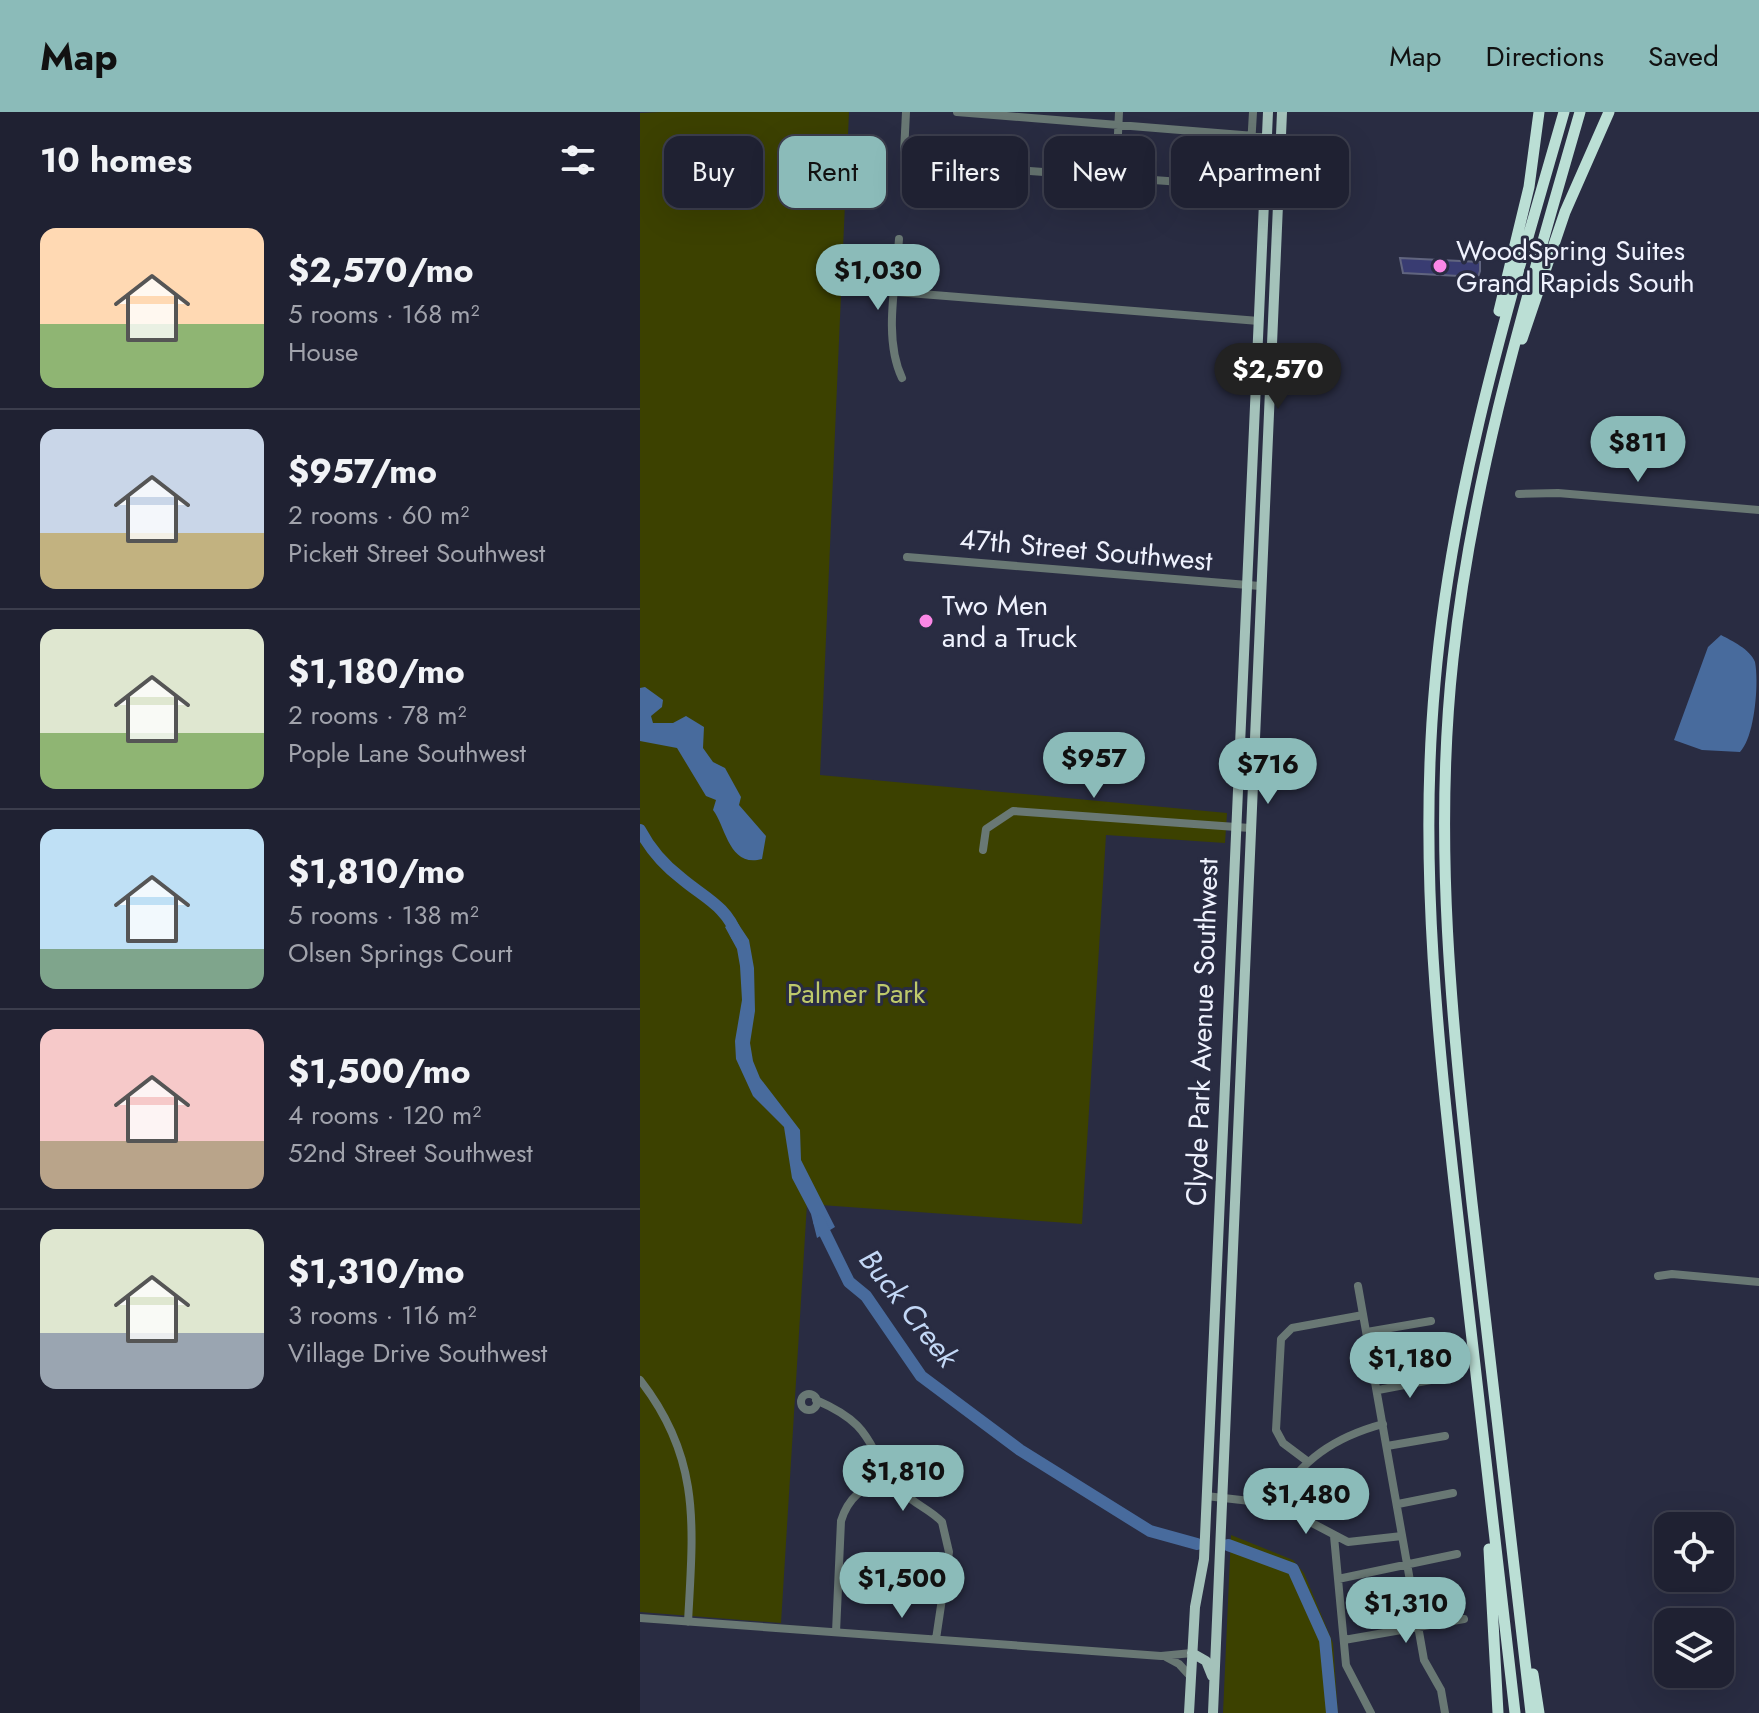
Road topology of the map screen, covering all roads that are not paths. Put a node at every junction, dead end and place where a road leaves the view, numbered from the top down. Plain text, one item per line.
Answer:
1 (906, 112) edge
2 (957, 112) edge
3 (1119, 112) edge
4 (1253, 112) edge
5 (1268, 112) edge
6 (1282, 112) edge
7 (1539, 112) edge
8 (1564, 112) edge
9 (1580, 112) edge
10 (1609, 112) edge
11 (1119, 125) junction
12 (1118, 136) edge
13 (1252, 136) joint
14 (1267, 136) edge
15 (1281, 136) edge
16 (1044, 172) edge
17 (1264, 208) edge
18 (1278, 208) edge
19 (899, 239) dead end
20 (896, 292) junction
21 (1259, 321) junction
22 (902, 378) dead end
23 (1497, 403) junction
24 (1253, 417) junction
25 (1471, 448) junction
26 (1267, 449) junction
27 (1519, 494) dead end
28 (1759, 510) edge
29 (907, 557) dead end
30 (1246, 585) junction
31 (1260, 586) junction
32 (1235, 827) junction
33 (1250, 828) junction
34 (983, 850) dead end
35 (1232, 899) junction
36 (1247, 900) junction
37 (1224, 1095) junction
38 (1238, 1095) junction
39 (1658, 1276) dead end
40 (1759, 1282) edge
41 (1358, 1286) dead end
42 (1216, 1287) junction
43 (1230, 1288) junction
44 (1363, 1315) junction
45 (1431, 1321) dead end
46 (1367, 1332) junction
47 (1436, 1379) dead end
48 (640, 1380) edge
49 (1378, 1390) junction
50 (816, 1400) dead end
51 (1383, 1424) junction
52 (1445, 1436) dead end
53 (1387, 1446) junction
54 (1484, 1449) junction
55 (1307, 1461) junction
56 (890, 1474) junction
57 (1453, 1493) dead end
58 (1206, 1496) junction
59 (1222, 1497) junction
60 (1276, 1504) junction
61 (1398, 1504) junction
62 (1334, 1536) junction
63 (1402, 1536) junction
64 (1512, 1550) junction
65 (1457, 1554) dead end
66 (1408, 1565) junction
67 (1338, 1579) junction
68 (640, 1618) edge
69 (1464, 1619) dead end
70 (688, 1622) junction
71 (1419, 1627) junction
72 (836, 1632) junction
73 (936, 1639) junction
74 (1344, 1640) junction
75 (1192, 1653) junction
76 (1161, 1656) junction
77 (1191, 1677) junction
78 (1214, 1682) junction
79 (1189, 1713) edge
80 (1213, 1713) edge
81 (1371, 1713) edge
82 (1445, 1713) edge
83 (1498, 1713) edge
84 (1515, 1713) edge
85 (1531, 1713) edge
86 (1539, 1713) edge

1 - 16 street
2 - 11 street
3 - 11 street
4 - 13 street
5 - 14 main road, Clyde Park Avenue Southwest
6 - 15 main road, Clyde Park Avenue Southwest
7 - 25 highway
8 - 25 highway
9 - 23 highway
10 - 23 highway
11 - 12 street
11 - 13 street
17 - 21 main road, Clyde Park Avenue Southwest
18 - 26 main road, Clyde Park Avenue Southwest
19 - 20 street
20 - 21 street
20 - 22 street
21 - 24 main road, Clyde Park Avenue Southwest
23 - 64 highway
24 - 26 main road
24 - 30 main road, Clyde Park Avenue Southwest
25 - 54 highway
26 - 31 main road, Clyde Park Avenue Southwest
27 - 28 street
29 - 30 street, 47th Street Southwest
30 - 31 street, 47th Street Southwest
30 - 32 main road, Clyde Park Avenue Southwest
31 - 33 main road, Clyde Park Avenue Southwest
32 - 33 street
32 - 34 street
32 - 35 main road, Clyde Park Avenue Southwest
33 - 36 main road, Clyde Park Avenue Southwest
35 - 36 main road
35 - 37 main road, Clyde Park Avenue Southwest
36 - 38 main road, Clyde Park Avenue Southwest
37 - 38 main road
37 - 42 main road, Clyde Park Avenue Southwest
38 - 43 main road, Clyde Park Avenue Southwest
39 - 40 street
41 - 44 street
42 - 43 main road
42 - 58 main road, Clyde Park Avenue Southwest
43 - 59 main road, Clyde Park Avenue Southwest
44 - 46 street
44 - 55 street
45 - 46 street
46 - 49 street
47 - 49 street
48 - 70 street
49 - 51 street
50 - 56 street
51 - 53 street
51 - 55 street
52 - 53 street
53 - 61 street
54 - 83 highway
54 - 84 highway
55 - 60 street
56 - 72 street
56 - 73 street
57 - 61 street
58 - 59 street
58 - 75 main road, Clyde Park Avenue Southwest
59 - 60 street
59 - 78 main road, Clyde Park Avenue Southwest
60 - 62 street
61 - 63 street
62 - 63 street
62 - 67 street
63 - 66 street
64 - 85 highway
64 - 86 highway
65 - 66 street
66 - 67 street
66 - 71 street
67 - 74 street
68 - 70 street
69 - 71 street
70 - 72 street
71 - 74 street
71 - 82 street
72 - 73 street
73 - 76 street
74 - 81 street
75 - 76 street
75 - 77 main road, Clyde Park Avenue Southwest
75 - 78 main road
76 - 77 street
77 - 79 main road, Clyde Park Avenue Southwest
78 - 80 main road, Clyde Park Avenue Southwest

